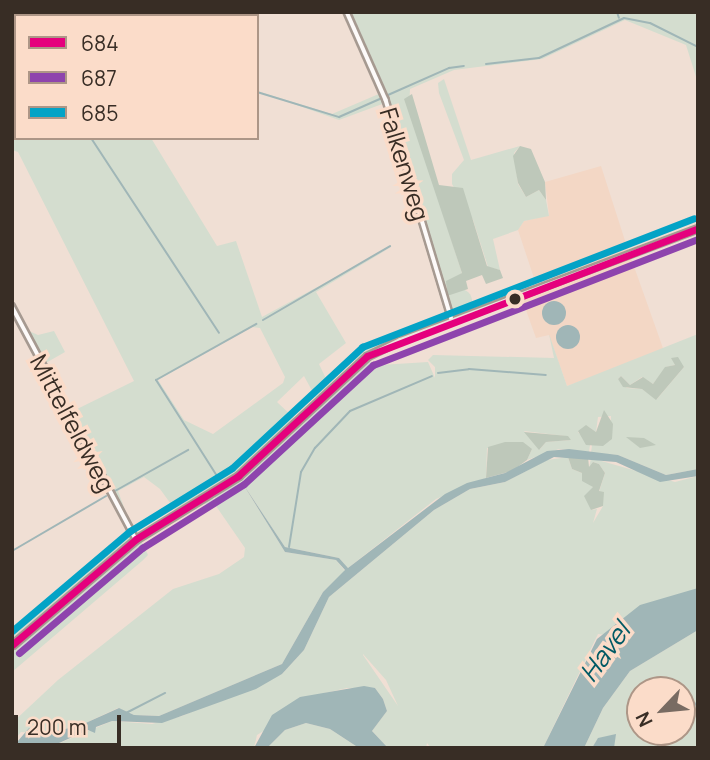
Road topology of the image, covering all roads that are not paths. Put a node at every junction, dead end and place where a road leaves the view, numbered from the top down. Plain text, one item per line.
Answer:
1 (347, 12) edge
2 (698, 228) edge
3 (12, 306) edge
4 (452, 320) junction
5 (136, 539) junction
6 (12, 645) edge

1 - 4 street, Falkenweg
2 - 4 main road
3 - 5 street, Mittelfeldweg
4 - 5 main road
5 - 6 main road

